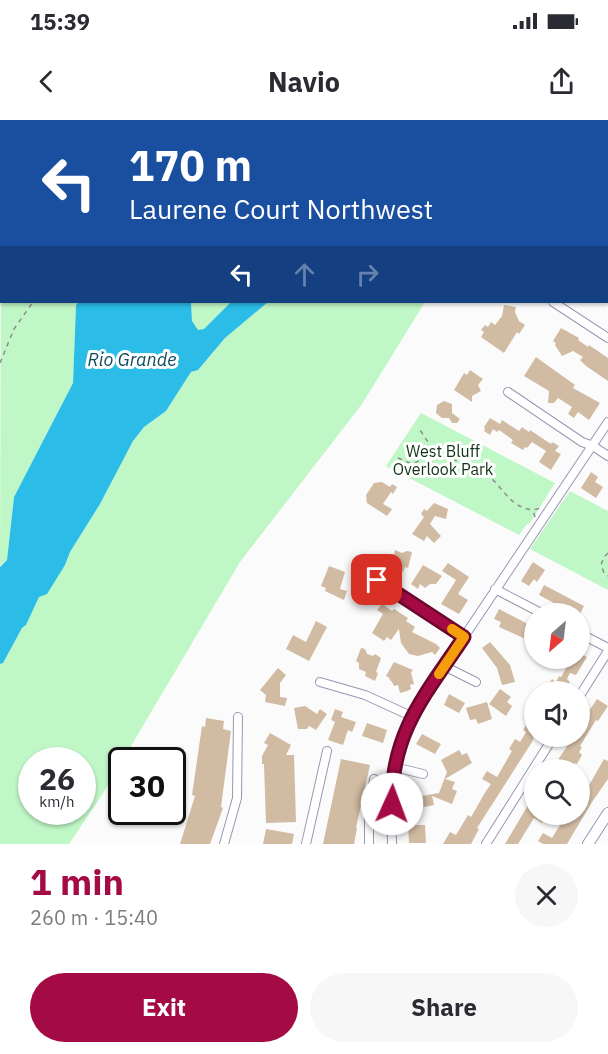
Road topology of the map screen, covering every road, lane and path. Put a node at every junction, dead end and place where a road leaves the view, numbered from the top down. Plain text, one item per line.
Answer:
1 (32, 303) edge
2 (556, 303) edge
3 (608, 338) edge
4 (0, 363) edge
5 (508, 392) dead end
6 (608, 422) edge
7 (420, 430) dead end
8 (410, 445) dead end
9 (593, 446) junction
10 (427, 452) junction
11 (608, 456) edge
12 (398, 458) dead end
13 (541, 509) dead end
14 (533, 510) junction
15 (535, 518) dead end
16 (608, 553) edge
17 (608, 576) edge
18 (377, 580) dead end
19 (495, 589) junction
20 (524, 604) edge
21 (464, 637) junction
22 (590, 639) edge
23 (608, 650) edge
24 (444, 666) junction
25 (589, 681) edge
26 (320, 682) dead end
27 (476, 682) dead end
28 (411, 716) junction
29 (238, 717) dead end
30 (547, 747) edge
31 (327, 751) dead end
32 (394, 767) junction
33 (423, 774) dead end
34 (374, 779) dead end
35 (608, 813) edge
36 (224, 844) edge
37 (306, 844) edge
38 (369, 844) edge
39 (392, 844) edge
40 (486, 844) edge
41 (588, 844) edge

1 - 4 path
2 - 3 street
5 - 9 street
6 - 9 street
7 - 10 path
8 - 10 path
9 - 11 street
9 - 19 street
10 - 12 path
10 - 14 path
13 - 14 path
14 - 15 path
16 - 17 path
18 - 21 street
19 - 20 street
19 - 21 street
21 - 24 street
22 - 23 street
23 - 25 street
24 - 27 street
24 - 28 street
26 - 28 street
28 - 32 street
29 - 36 street
30 - 40 street
31 - 37 street
32 - 33 street
32 - 39 street
34 - 38 street
35 - 41 street

